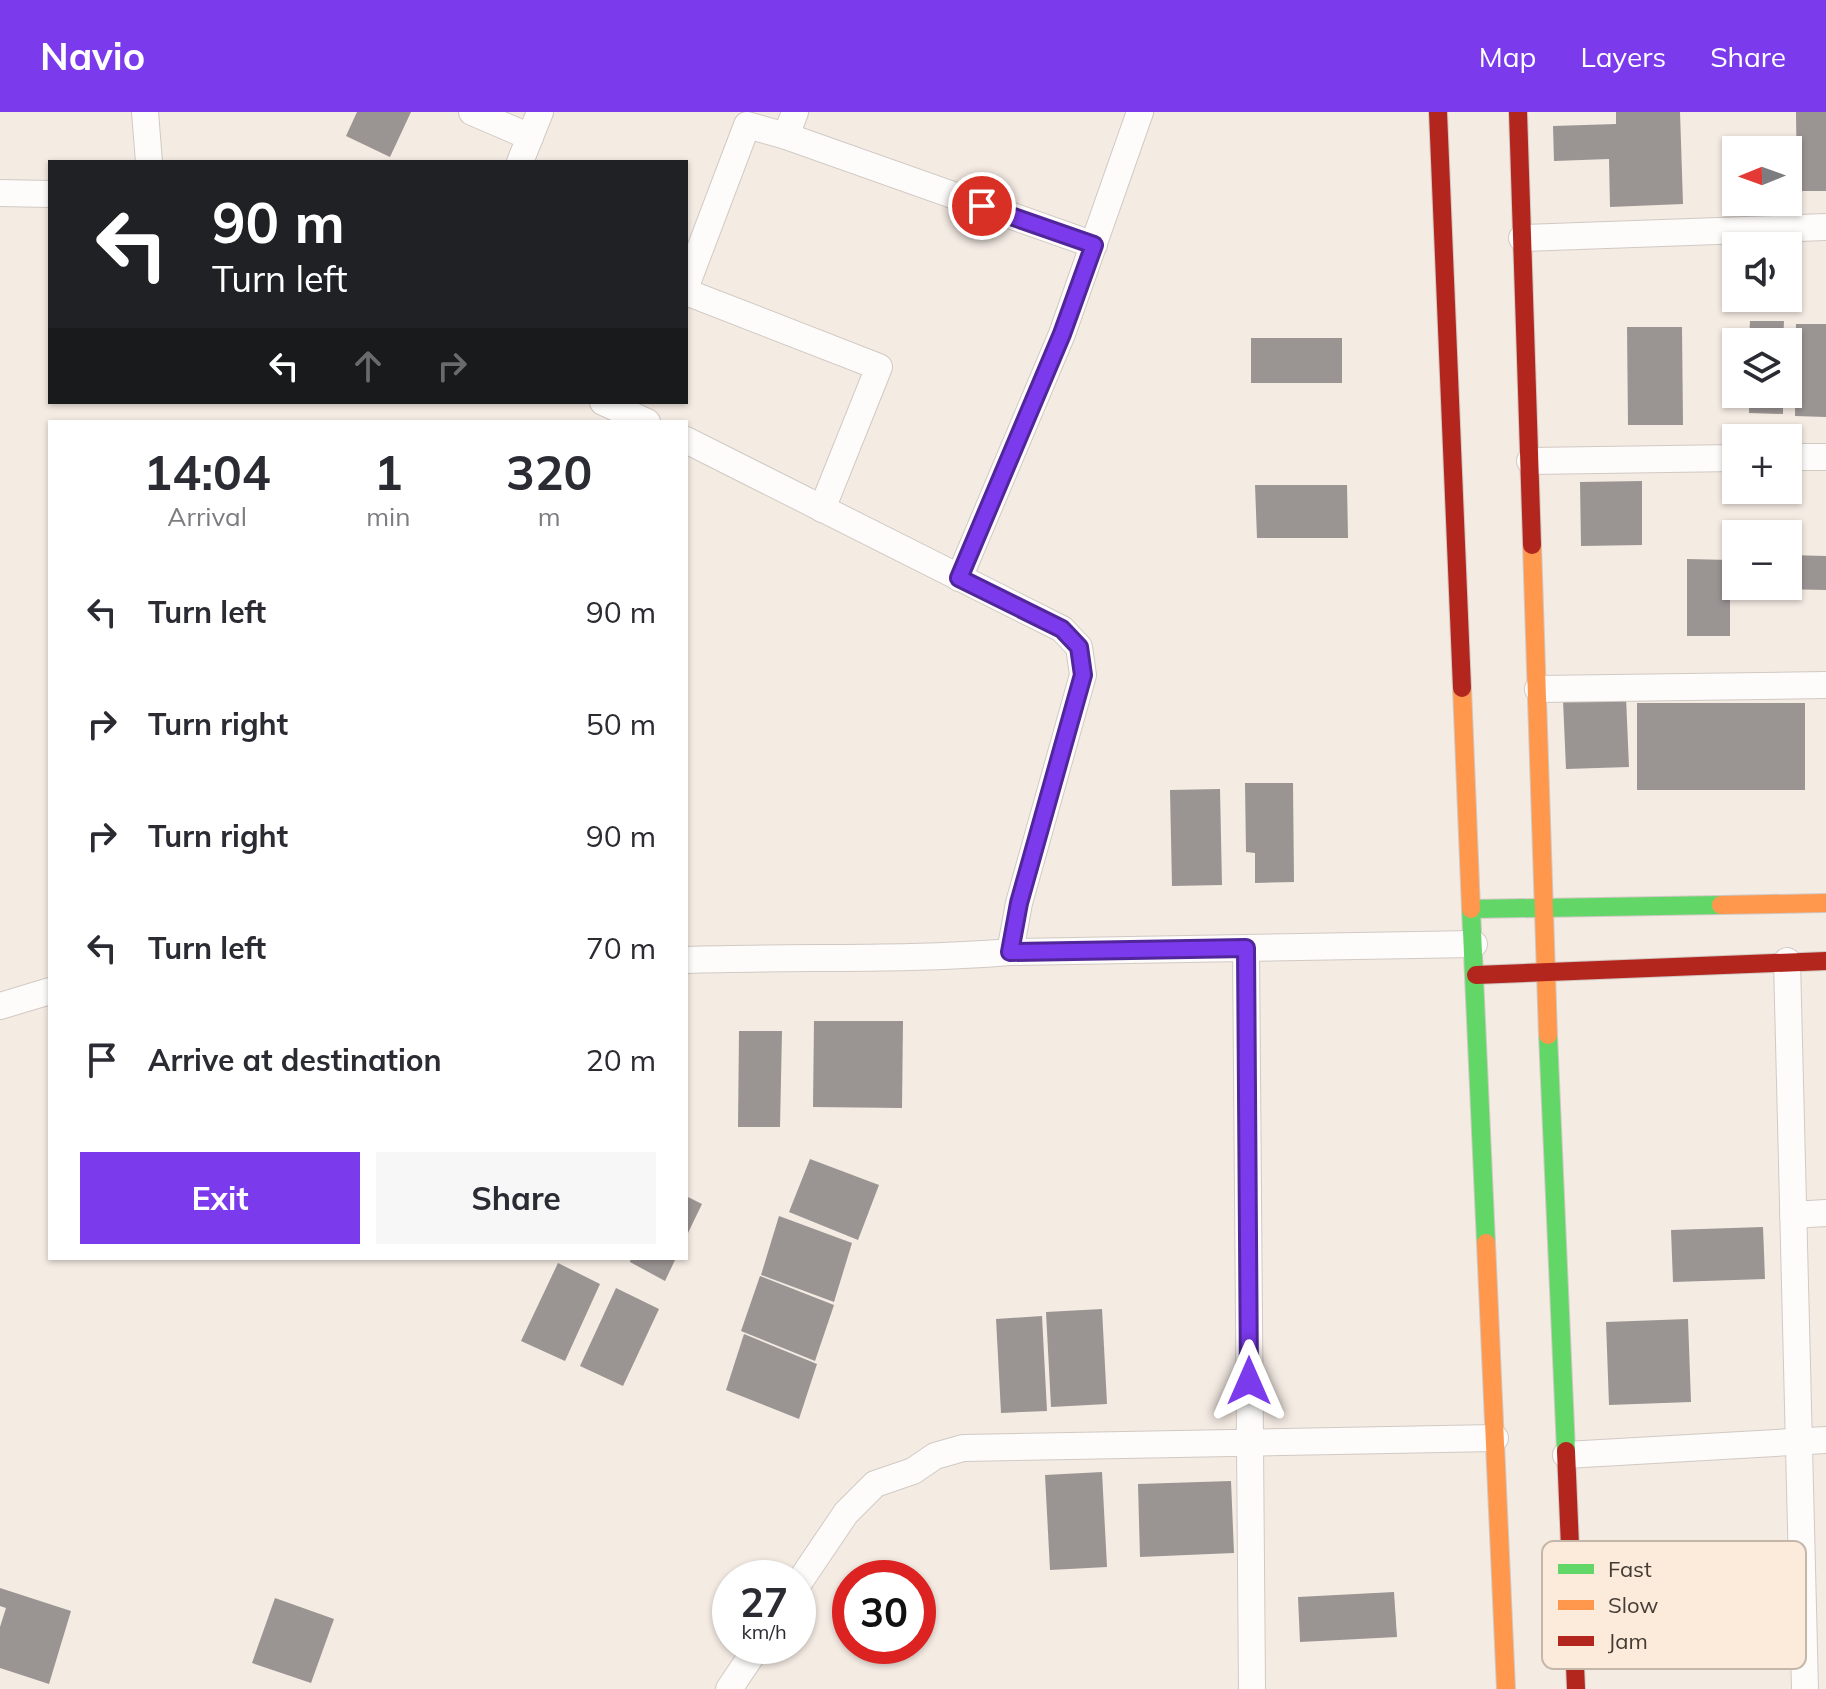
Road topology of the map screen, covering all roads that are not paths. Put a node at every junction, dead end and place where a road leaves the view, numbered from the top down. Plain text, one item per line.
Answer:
1 (145, 112) edge
2 (472, 112) edge
3 (540, 112) edge
4 (1140, 112) edge
5 (1438, 112) edge
6 (1518, 112) edge
7 (791, 124) edge
8 (530, 137) junction
9 (149, 160) edge
10 (521, 160) edge
11 (0, 193) edge
12 (48, 194) edge
13 (1826, 227) edge
14 (1522, 238) junction
15 (1094, 245) junction
16 (688, 284) edge
17 (688, 290) edge
18 (607, 404) edge
19 (643, 420) edge
20 (688, 441) edge
21 (1802, 457) edge
22 (1826, 457) edge
23 (1722, 458) edge
24 (1530, 461) junction
25 (822, 509) junction
26 (959, 578) junction
27 (1826, 685) edge
28 (1538, 689) junction
29 (1826, 903) edge
30 (1545, 907) junction
31 (1471, 909) junction
32 (1474, 944) junction
33 (1246, 948) junction
34 (1010, 952) junction
35 (688, 960) edge
36 (1787, 961) junction
37 (1826, 961) edge
38 (1545, 973) junction
39 (1476, 975) junction
40 (48, 992) edge
41 (0, 1006) edge
42 (1826, 1213) edge
43 (1793, 1215) junction
44 (1495, 1438) junction
45 (1799, 1440) junction
46 (1826, 1440) edge
47 (1250, 1443) junction
48 (1566, 1455) junction
49 (1570, 1541) edge
50 (1805, 1541) edge
51 (814, 1560) edge
52 (1806, 1567) edge
53 (746, 1664) edge
54 (1575, 1669) edge
55 (1812, 1676) edge
56 (729, 1689) edge
57 (1252, 1689) edge
58 (1506, 1689) edge
59 (1576, 1689) edge

1 - 9 street
2 - 8 street
3 - 8 street
4 - 15 street
5 - 31 street
6 - 14 street
7 - 15 street
7 - 16 street
8 - 10 street
11 - 12 street
13 - 14 street
14 - 24 street
15 - 26 street
17 - 25 street
18 - 19 street
20 - 25 street
21 - 22 street
23 - 24 street
24 - 28 street
25 - 26 street
26 - 34 street
27 - 28 street
28 - 30 street
29 - 30 street
30 - 31 street
30 - 38 street
31 - 32 street
32 - 33 street
32 - 39 street
33 - 34 street
33 - 47 street
34 - 35 street
36 - 37 street
36 - 38 street
36 - 43 street
38 - 39 street
38 - 48 street
39 - 44 street
40 - 41 street
42 - 43 street
43 - 45 street
44 - 47 street
44 - 58 street
45 - 46 street
45 - 48 street
45 - 50 street
47 - 51 street
47 - 57 street
48 - 49 street
52 - 55 street
53 - 56 street
54 - 59 street

